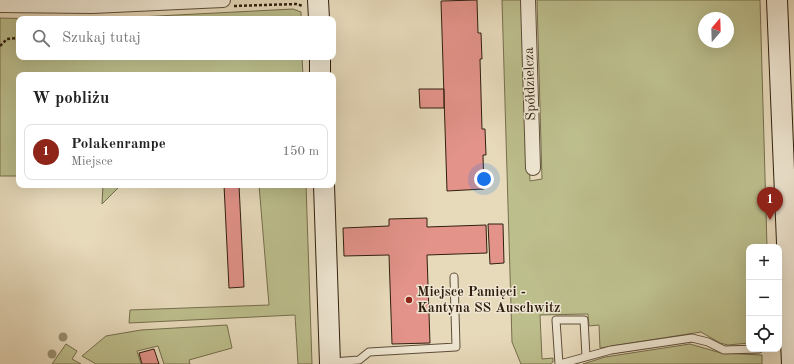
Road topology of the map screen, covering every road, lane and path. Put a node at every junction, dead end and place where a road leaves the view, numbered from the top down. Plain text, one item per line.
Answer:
1 (223, 0) edge
2 (318, 0) edge
3 (528, 0) edge
4 (777, 0) edge
5 (0, 5) edge
6 (319, 16) edge
7 (16, 38) edge
8 (0, 46) edge
9 (320, 60) edge
10 (320, 72) edge
11 (533, 168) dead end
12 (324, 188) edge
13 (790, 222) edge
14 (454, 276) dead end
15 (792, 309) edge
16 (746, 349) edge
17 (586, 356) junction
18 (330, 363) edge
19 (560, 364) edge
20 (792, 364) edge

1 - 5 street
2 - 6 street
3 - 11 street, Spółdzielcza
4 - 13 street
7 - 8 path
9 - 10 street
12 - 18 street
13 - 15 street
14 - 18 lane
15 - 20 street
16 - 17 lane
17 - 19 lane
17 - 19 lane

